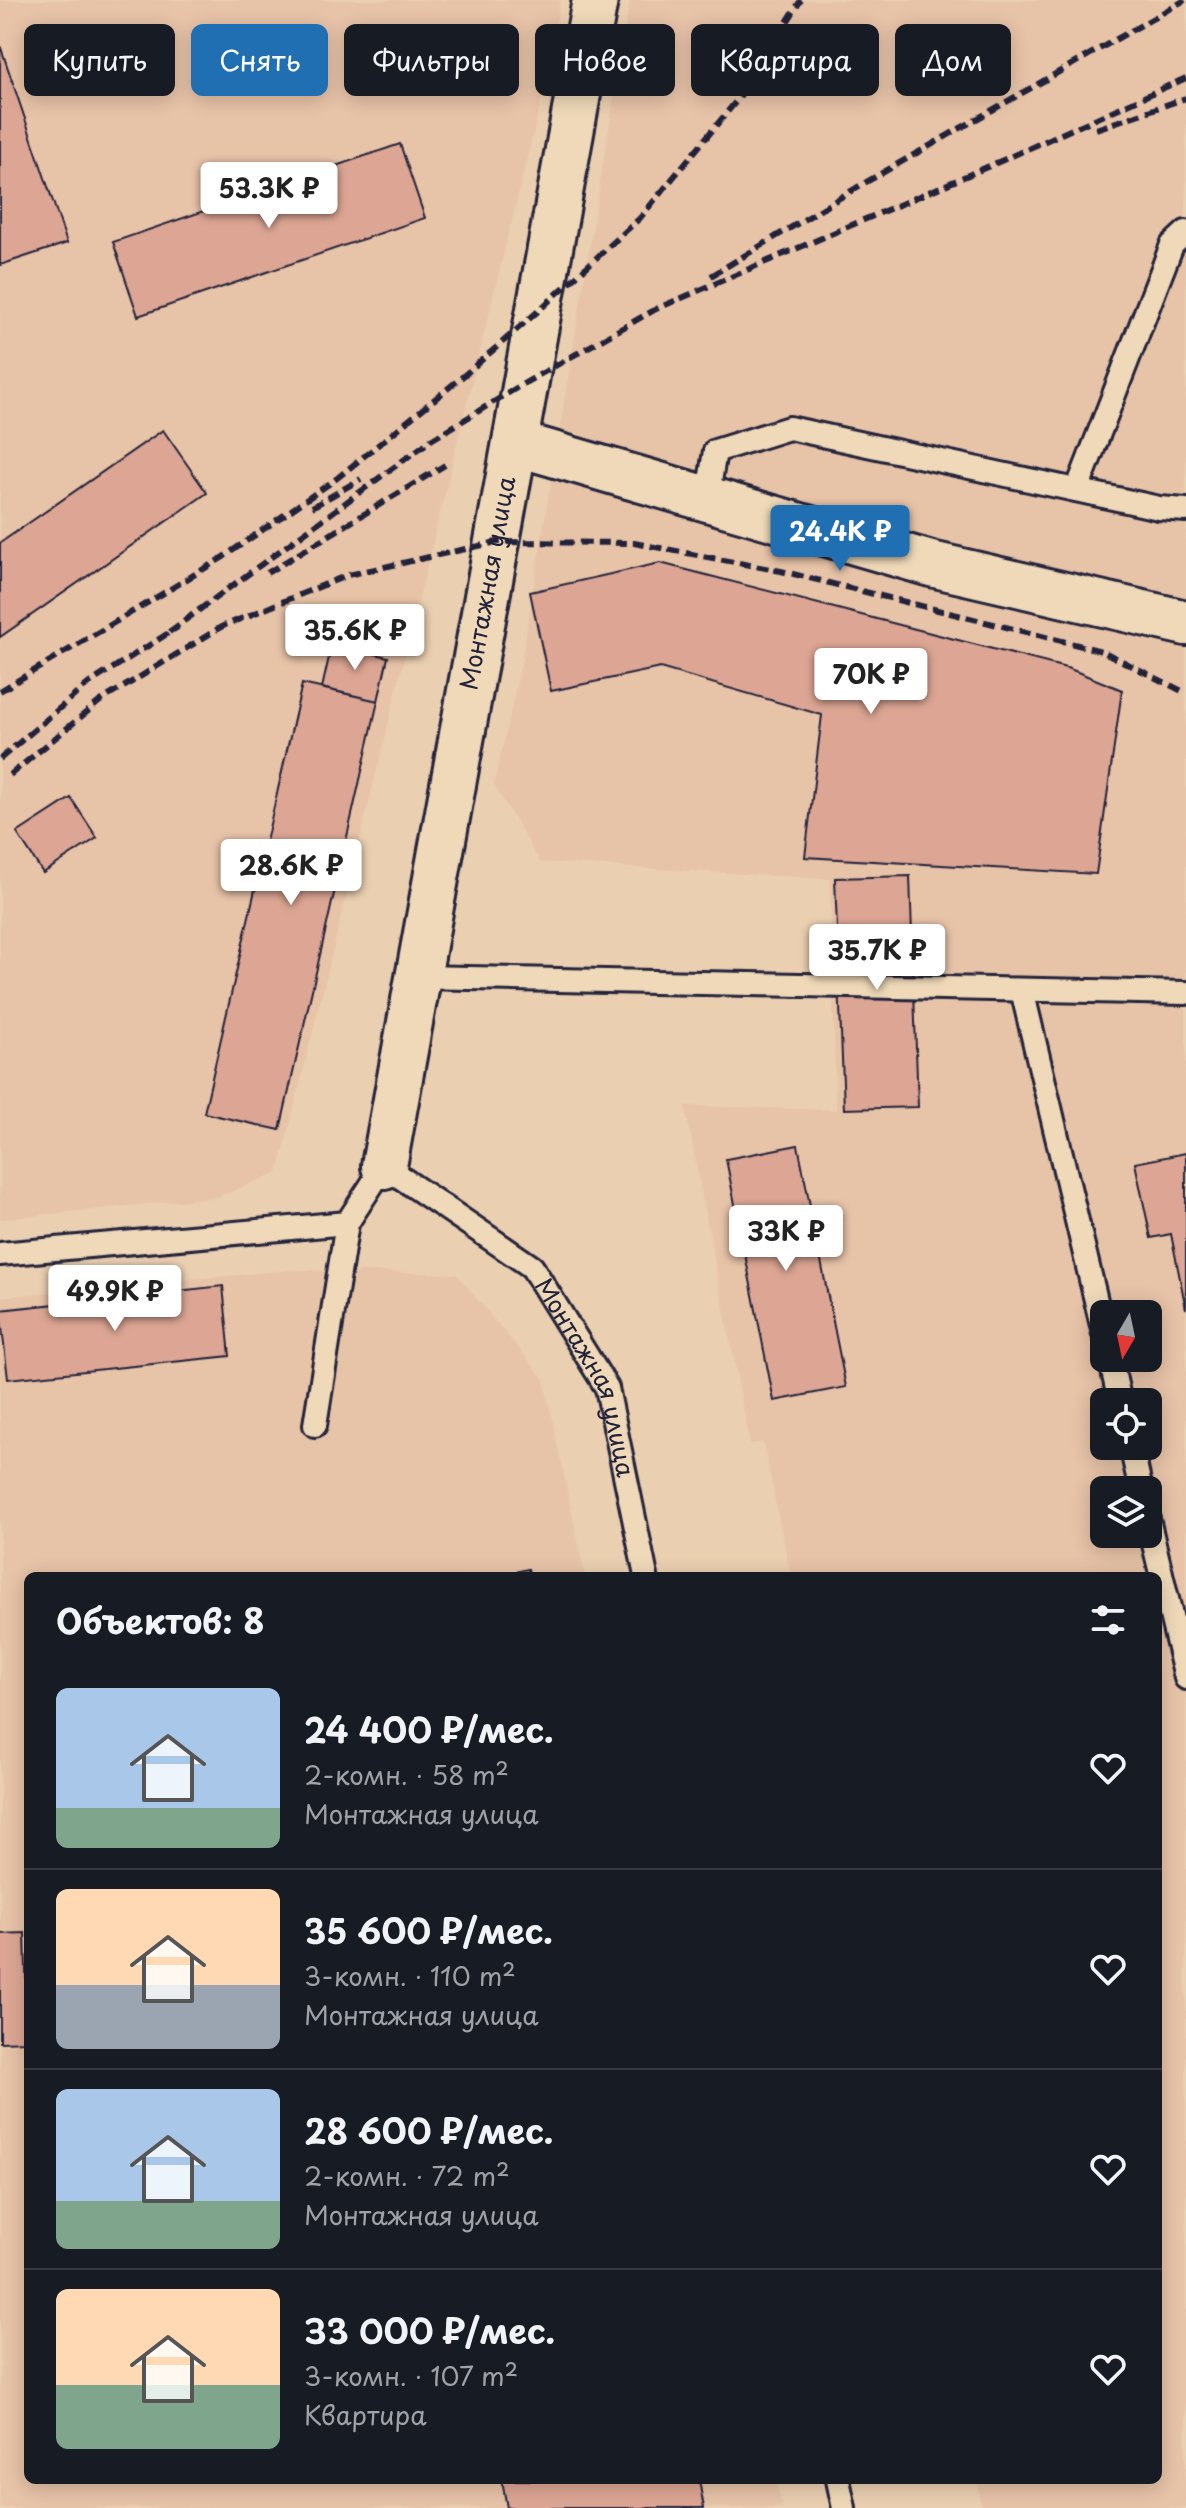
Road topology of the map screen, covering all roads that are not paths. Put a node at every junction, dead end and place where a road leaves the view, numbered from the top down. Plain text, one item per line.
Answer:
1 (595, 0) edge
2 (1186, 232) edge
3 (515, 443) junction
4 (1077, 490) junction
5 (707, 500) junction
6 (1186, 510) edge
7 (1186, 623) edge
8 (418, 977) junction
9 (1022, 990) junction
10 (1186, 993) edge
11 (384, 1166) junction
12 (347, 1223) junction
13 (0, 1254) edge
14 (1096, 1300) edge
15 (315, 1425) dead end
16 (1155, 1548) edge
17 (645, 1572) edge
18 (1161, 1572) edge
19 (1162, 1578) edge
20 (1186, 1678) edge
21 (839, 2484) edge
22 (844, 2508) edge

1 - 3 street, Монтажная улица
2 - 4 lane
3 - 5 street
3 - 8 street, Монтажная улица
4 - 5 lane
4 - 6 lane
5 - 7 street
8 - 9 lane
8 - 11 street, Монтажная улица
9 - 10 lane
9 - 14 lane
11 - 12 lane, Монтажная улица
11 - 17 lane, Монтажная улица
12 - 13 lane
12 - 15 lane
16 - 18 lane
19 - 20 lane
21 - 22 lane

